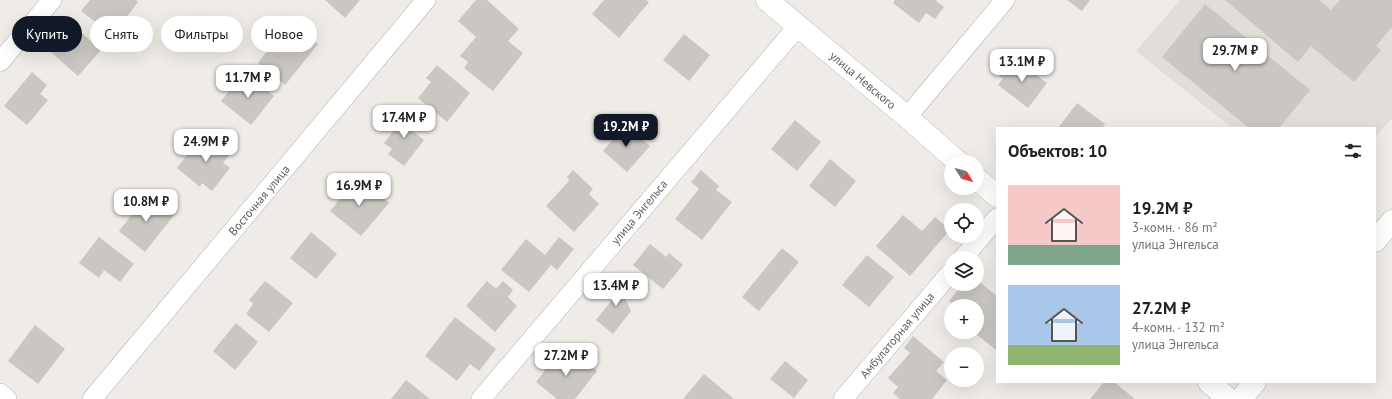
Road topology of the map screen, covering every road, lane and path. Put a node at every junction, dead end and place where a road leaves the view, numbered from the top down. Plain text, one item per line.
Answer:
1 (52, 0) edge
2 (426, 0) edge
3 (767, 0) edge
4 (1005, 0) edge
5 (798, 26) junction
6 (0, 62) edge
7 (907, 117) junction
8 (950, 155) edge
9 (984, 185) edge
10 (996, 195) edge
11 (996, 219) edge
12 (1392, 221) edge
13 (1376, 240) edge
14 (969, 251) edge
15 (944, 280) edge
16 (1210, 383) edge
17 (1254, 383) edge
18 (0, 393) edge
19 (7, 399) edge
20 (92, 399) edge
21 (481, 399) edge
22 (843, 399) edge
23 (1228, 399) edge
24 (1241, 399) edge

1 - 6 street
2 - 20 street, Восточная улица
3 - 5 street, улица Невского
4 - 7 street
5 - 7 street, улица Невского
5 - 21 street, улица Энгельса
7 - 8 street, улица Невского
9 - 10 street
11 - 14 street
12 - 13 street
15 - 22 street, Амбулаторная улица
16 - 23 street
17 - 24 street
18 - 19 street

